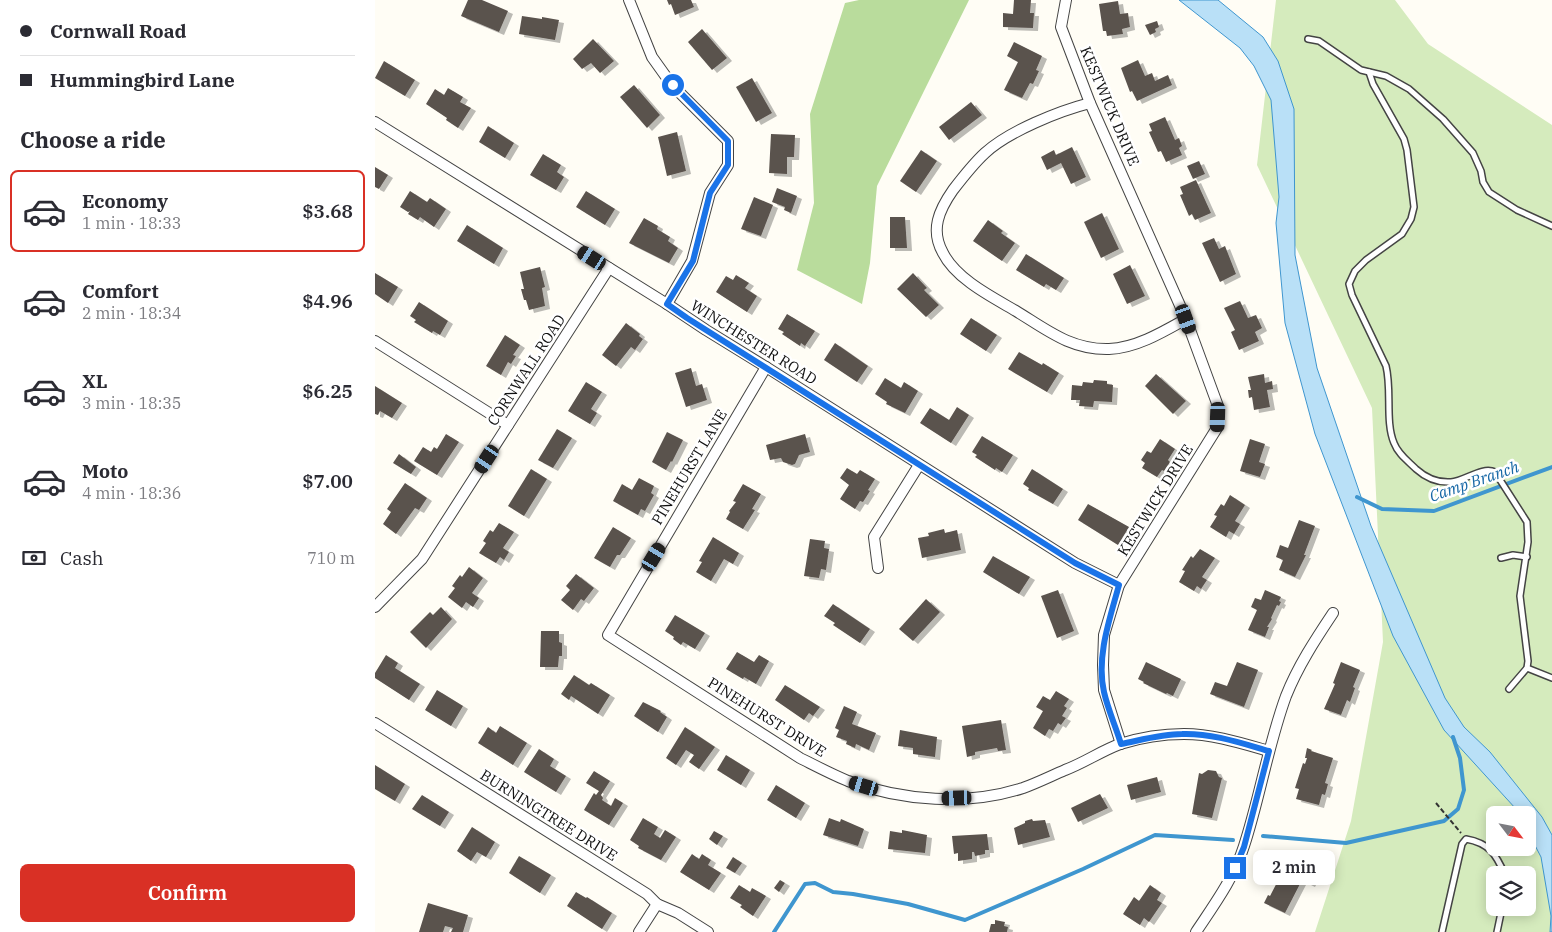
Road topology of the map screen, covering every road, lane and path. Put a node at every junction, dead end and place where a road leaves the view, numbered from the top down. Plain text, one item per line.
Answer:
1 (629, 0) edge
2 (1066, 0) edge
3 (1308, 39) dead end
4 (1369, 72) junction
5 (1090, 103) junction
6 (375, 122) edge
7 (1552, 226) edge
8 (609, 268) junction
9 (667, 304) junction
10 (1186, 319) junction
11 (375, 341) edge
12 (766, 367) junction
13 (508, 425) junction
14 (919, 465) junction
15 (1527, 557) junction
16 (1501, 558) dead end
17 (878, 568) dead end
18 (1119, 585) junction
19 (375, 607) edge
20 (1333, 614) dead end
21 (607, 635) joint
22 (1527, 668) junction
23 (1552, 678) edge
24 (1509, 689) dead end
25 (375, 723) edge
26 (1121, 744) junction
27 (1269, 751) junction
28 (1436, 803) dead end
29 (1466, 839) junction
30 (1501, 866) edge
31 (657, 904) junction
32 (1500, 916) edge
33 (639, 932) edge
34 (708, 932) edge
35 (1196, 932) edge
36 (1442, 932) edge
37 (1497, 932) edge

1 - 9 street
2 - 5 street, KESTWICK DRIVE
3 - 4 lane
4 - 7 lane
4 - 15 lane
5 - 10 street, KESTWICK DRIVE
5 - 10 street
6 - 8 street, WINCHESTER ROAD
8 - 9 street, WINCHESTER ROAD
8 - 13 street, CORNWALL ROAD
9 - 12 street, WINCHESTER ROAD
10 - 18 street, KESTWICK DRIVE
11 - 13 street
12 - 14 street, WINCHESTER ROAD
12 - 21 street, PINEHURST LANE
13 - 19 street, CORNWALL ROAD
14 - 17 street
14 - 18 street, WINCHESTER ROAD
15 - 16 lane
15 - 22 lane
18 - 26 street, KESTWICK DRIVE
20 - 27 street
21 - 26 street, PINEHURST DRIVE
22 - 23 lane
22 - 24 lane
25 - 31 street, BURNINGTREE DRIVE
26 - 27 street, PINEHURST DRIVE
27 - 35 street
28 - 29 path
29 - 30 lane
29 - 36 lane
31 - 33 street
31 - 34 street, BURNINGTREE DRIVE
32 - 37 lane

